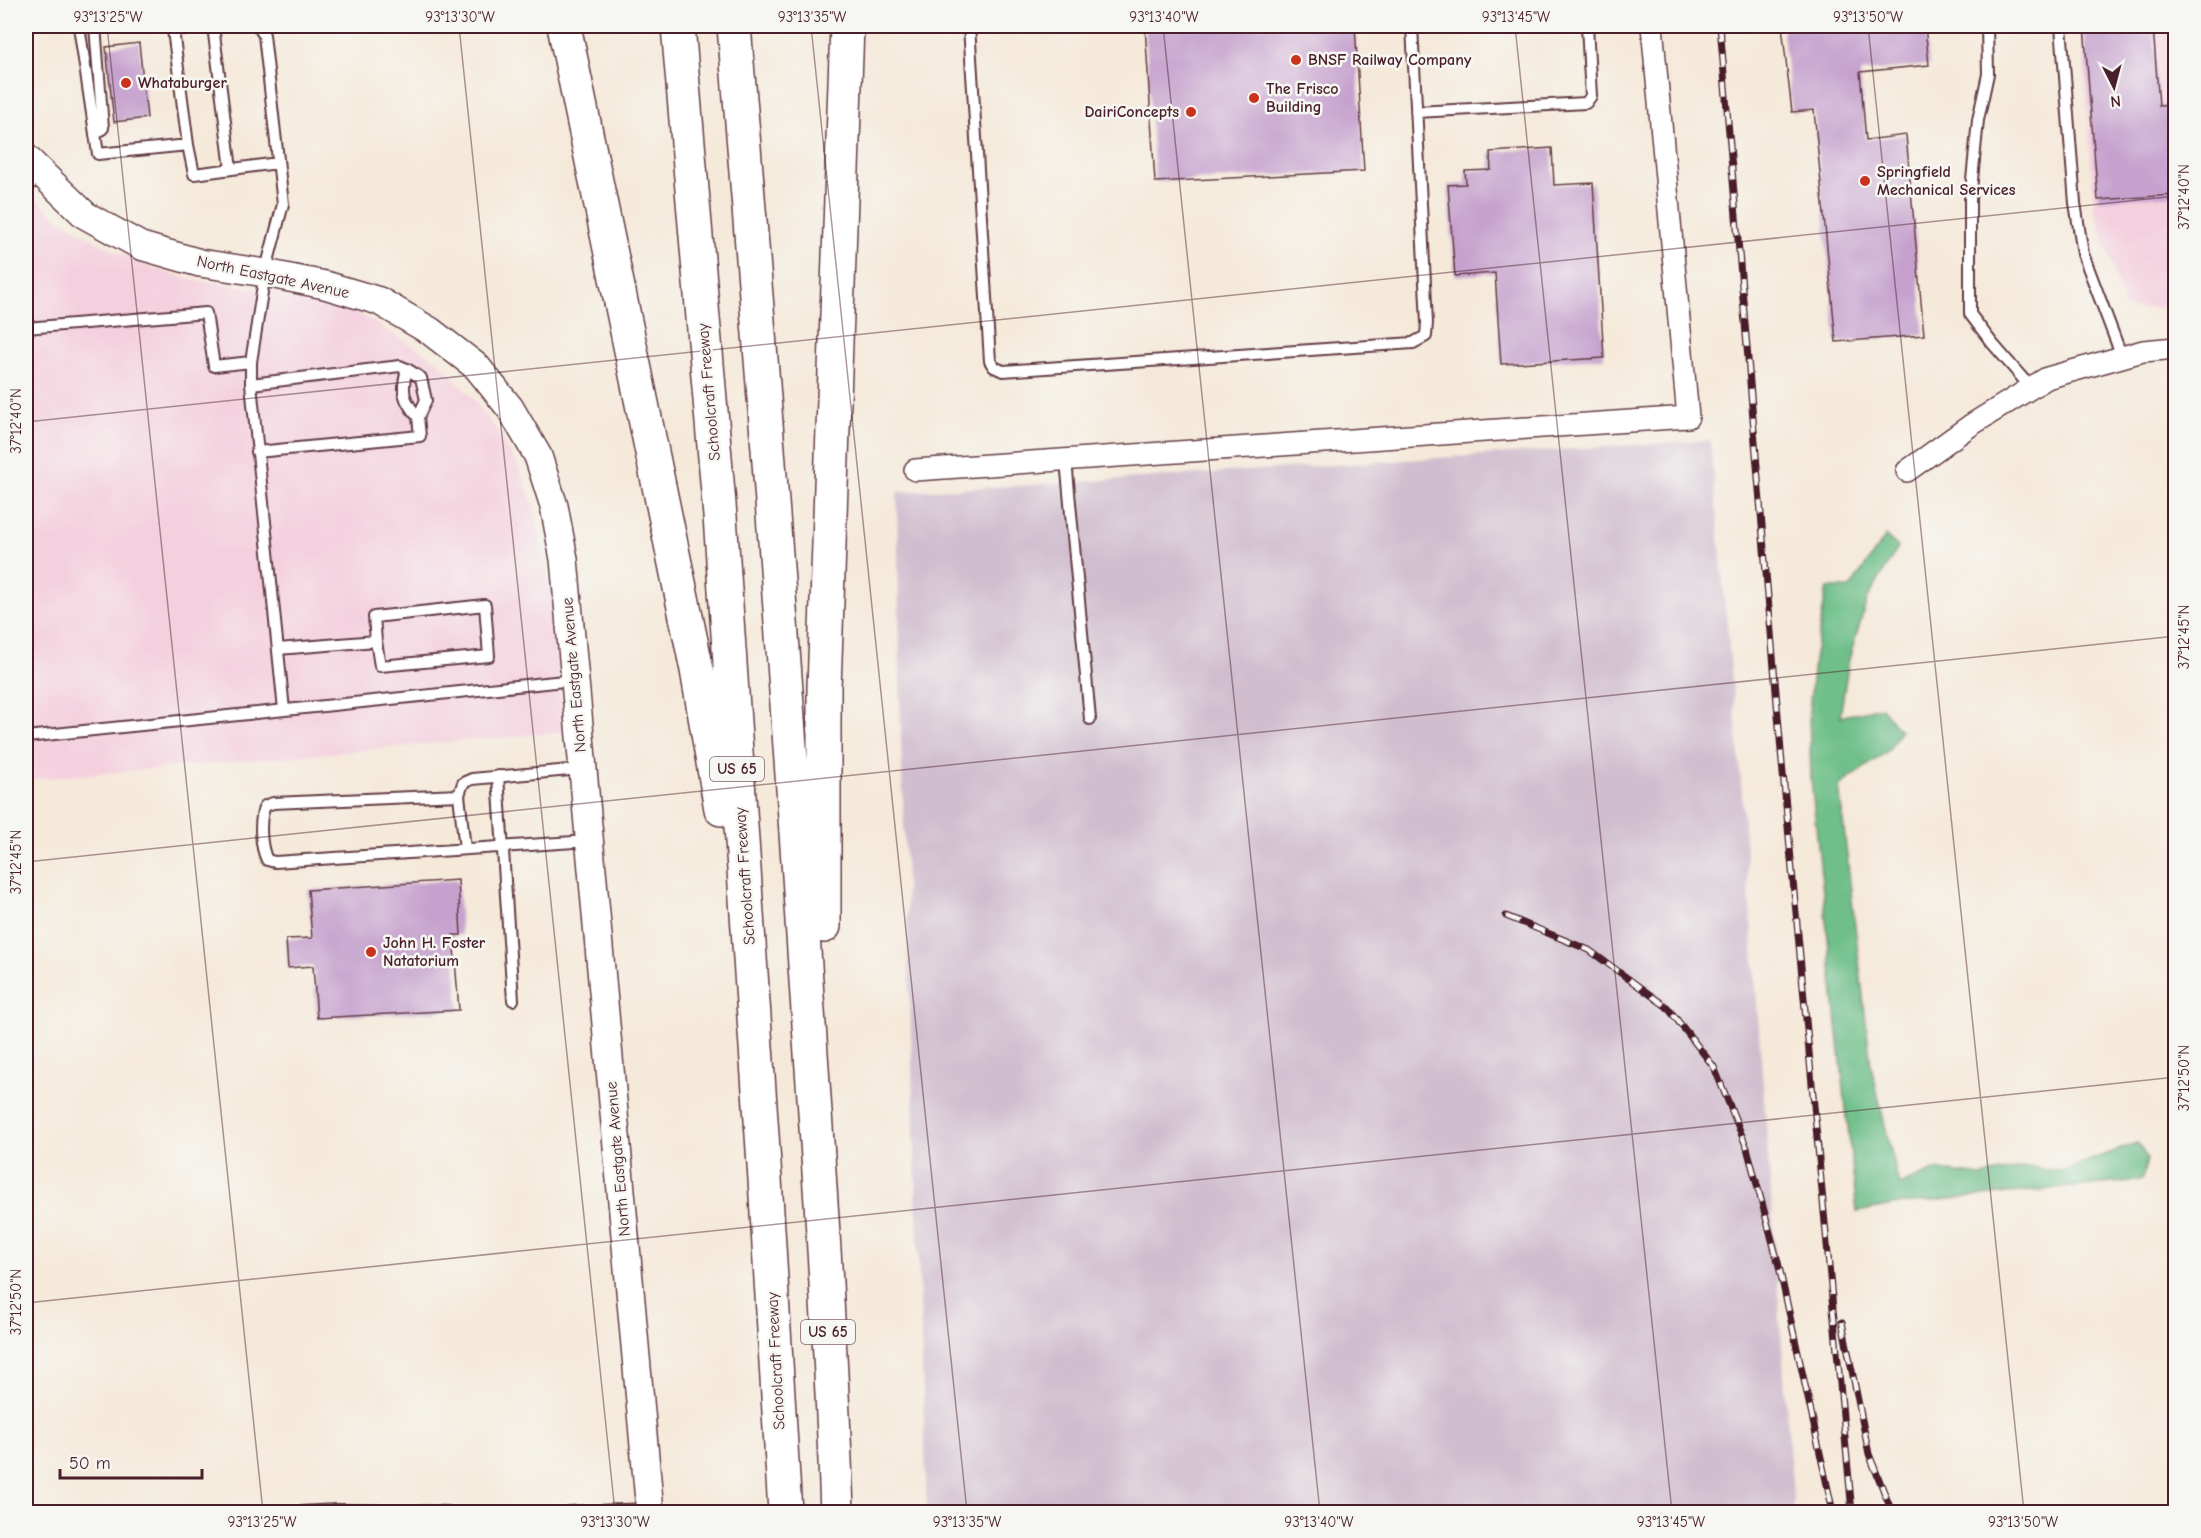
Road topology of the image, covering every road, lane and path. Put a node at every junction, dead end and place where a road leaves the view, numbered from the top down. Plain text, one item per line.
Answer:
1 (79, 26) edge
2 (95, 26) edge
3 (208, 26) edge
4 (213, 26) edge
5 (258, 26) edge
6 (564, 26) edge
7 (678, 26) edge
8 (734, 26) edge
9 (847, 26) edge
10 (969, 26) edge
11 (1412, 26) edge
12 (1587, 26) edge
13 (1652, 26) edge
14 (1987, 26) edge
15 (2061, 26) edge
16 (1416, 112) junction
17 (95, 135) junction
18 (188, 145) junction
19 (278, 163) junction
20 (231, 169) junction
21 (31, 174) edge
22 (265, 273) junction
23 (26, 328) edge
24 (2175, 348) edge
25 (2122, 357) junction
26 (251, 362) junction
27 (407, 369) junction
28 (251, 384) junction
29 (2031, 388) junction
30 (418, 417) junction
31 (257, 452) junction
32 (1066, 460) junction
33 (915, 470) dead end
34 (1907, 471) dead end
35 (376, 641) junction
36 (278, 649) junction
37 (575, 680) junction
38 (284, 710) junction
39 (1090, 719) dead end
40 (26, 737) edge
41 (583, 769) junction
42 (498, 776) junction
43 (459, 795) junction
44 (589, 841) junction
45 (503, 847) junction
46 (465, 849) junction
47 (513, 999) dead end
48 (818, 1151) junction
49 (765, 1179) junction
50 (650, 1510) edge
51 (300, 1512) edge
52 (448, 1512) edge
53 (569, 1512) edge
54 (785, 1512) edge
55 (837, 1512) edge

1 - 17 lane
2 - 17 lane
3 - 18 lane
4 - 20 lane
5 - 19 lane
6 - 49 highway
7 - 49 highway, Schoolcraft Freeway / US 65
8 - 48 highway, US 65
9 - 48 highway
10 - 16 lane
11 - 16 lane
12 - 16 lane
13 - 32 street
14 - 29 lane
15 - 25 lane
17 - 18 lane
18 - 20 lane
19 - 20 lane
19 - 22 lane
21 - 22 street, North Eastgate Avenue
22 - 26 lane
22 - 37 street, North Eastgate Avenue
23 - 26 lane
24 - 25 street
25 - 29 street
26 - 28 lane
27 - 28 lane
27 - 30 lane
27 - 30 lane
28 - 31 lane
29 - 34 street
30 - 31 lane
31 - 36 lane
32 - 33 street
32 - 39 lane
35 - 35 lane
35 - 36 lane
36 - 38 lane
37 - 38 lane
37 - 41 street, North Eastgate Avenue
38 - 40 lane
41 - 42 lane
41 - 44 street, North Eastgate Avenue
42 - 43 lane
42 - 45 lane
43 - 46 lane
43 - 46 lane
44 - 45 lane
44 - 50 street, North Eastgate Avenue
45 - 46 lane
45 - 47 lane
48 - 55 highway, US 65
49 - 54 highway, Schoolcraft Freeway / US 65
50 - 53 lane
51 - 52 lane

